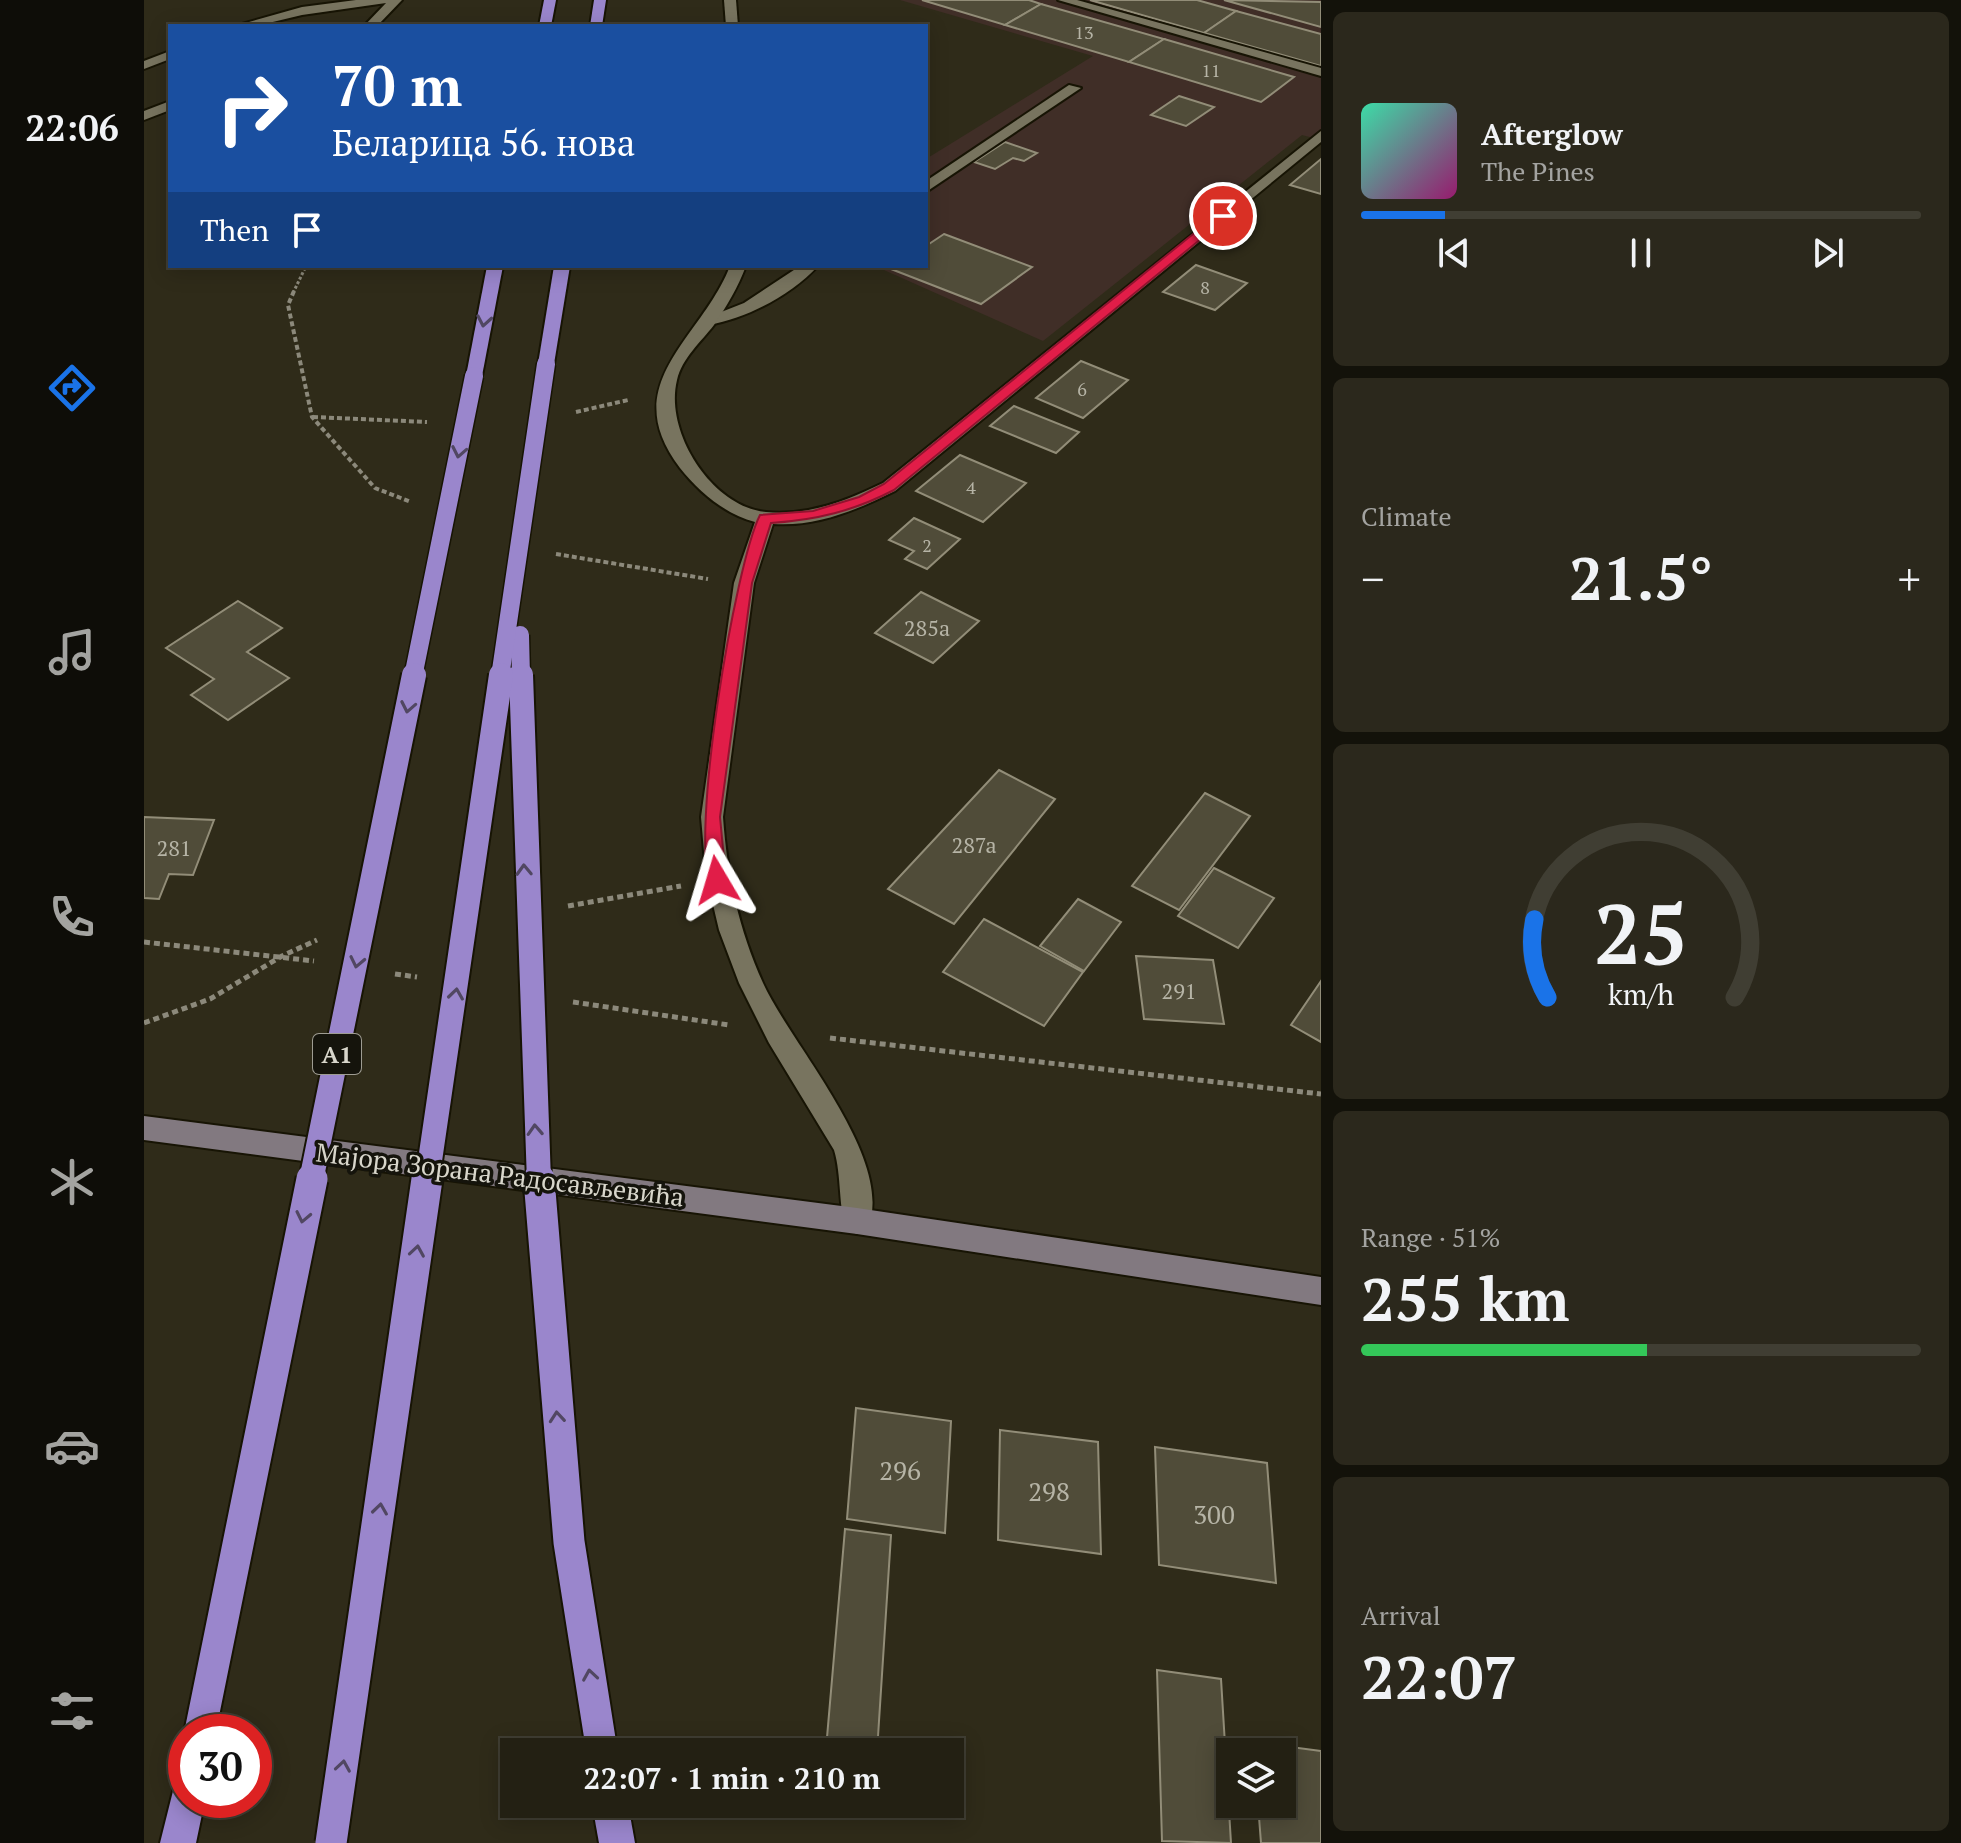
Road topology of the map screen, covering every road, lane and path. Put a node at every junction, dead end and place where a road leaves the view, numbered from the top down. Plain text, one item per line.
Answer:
1 (383, 0) edge
2 (396, 0) edge
3 (550, 0) edge
4 (600, 0) edge
5 (730, 0) edge
6 (1064, 0) edge
7 (249, 24) edge
8 (372, 24) edge
9 (545, 24) edge
10 (596, 24) edge
11 (732, 24) edge
12 (168, 56) edge
13 (144, 65) edge
14 (1321, 72) edge
15 (1074, 88) dead end
16 (168, 106) edge
17 (144, 116) edge
18 (1320, 137) edge
19 (928, 187) edge
20 (305, 268) edge
21 (495, 268) edge
22 (562, 268) edge
23 (737, 268) edge
24 (807, 268) edge
25 (709, 320) junction
26 (375, 488) dead end
27 (765, 519) junction
28 (518, 551) junction
29 (561, 555) dead end
30 (744, 583) junction
31 (777, 1032) junction
32 (1321, 1094) edge
33 (144, 1128) edge
34 (857, 1221) junction
35 (1321, 1291) edge
36 (204, 1714) edge
37 (600, 1738) edge
38 (183, 1818) edge
39 (613, 1818) edge
40 (178, 1843) edge
41 (331, 1843) edge
42 (617, 1843) edge

1 - 7 street
2 - 8 street
3 - 9 highway
4 - 10 highway
5 - 11 street
6 - 14 street
12 - 13 street
15 - 19 street
16 - 17 street
18 - 27 street
20 - 26 path
21 -> 36 highway, A1, bridge
22 - 28 highway, bridge
23 - 25 street
24 - 25 street
25 - 27 street
27 - 30 street
37 -> 28 highway, bridge
41 -> 28 highway, bridge
29 - 30 path
30 - 31 street
31 - 32 path
31 - 34 street
33 - 34 main road, Мајора Зорана Радосављевића
34 - 35 main road, Мајора Зорана Радосављевића
38 - 40 highway
39 - 42 highway

